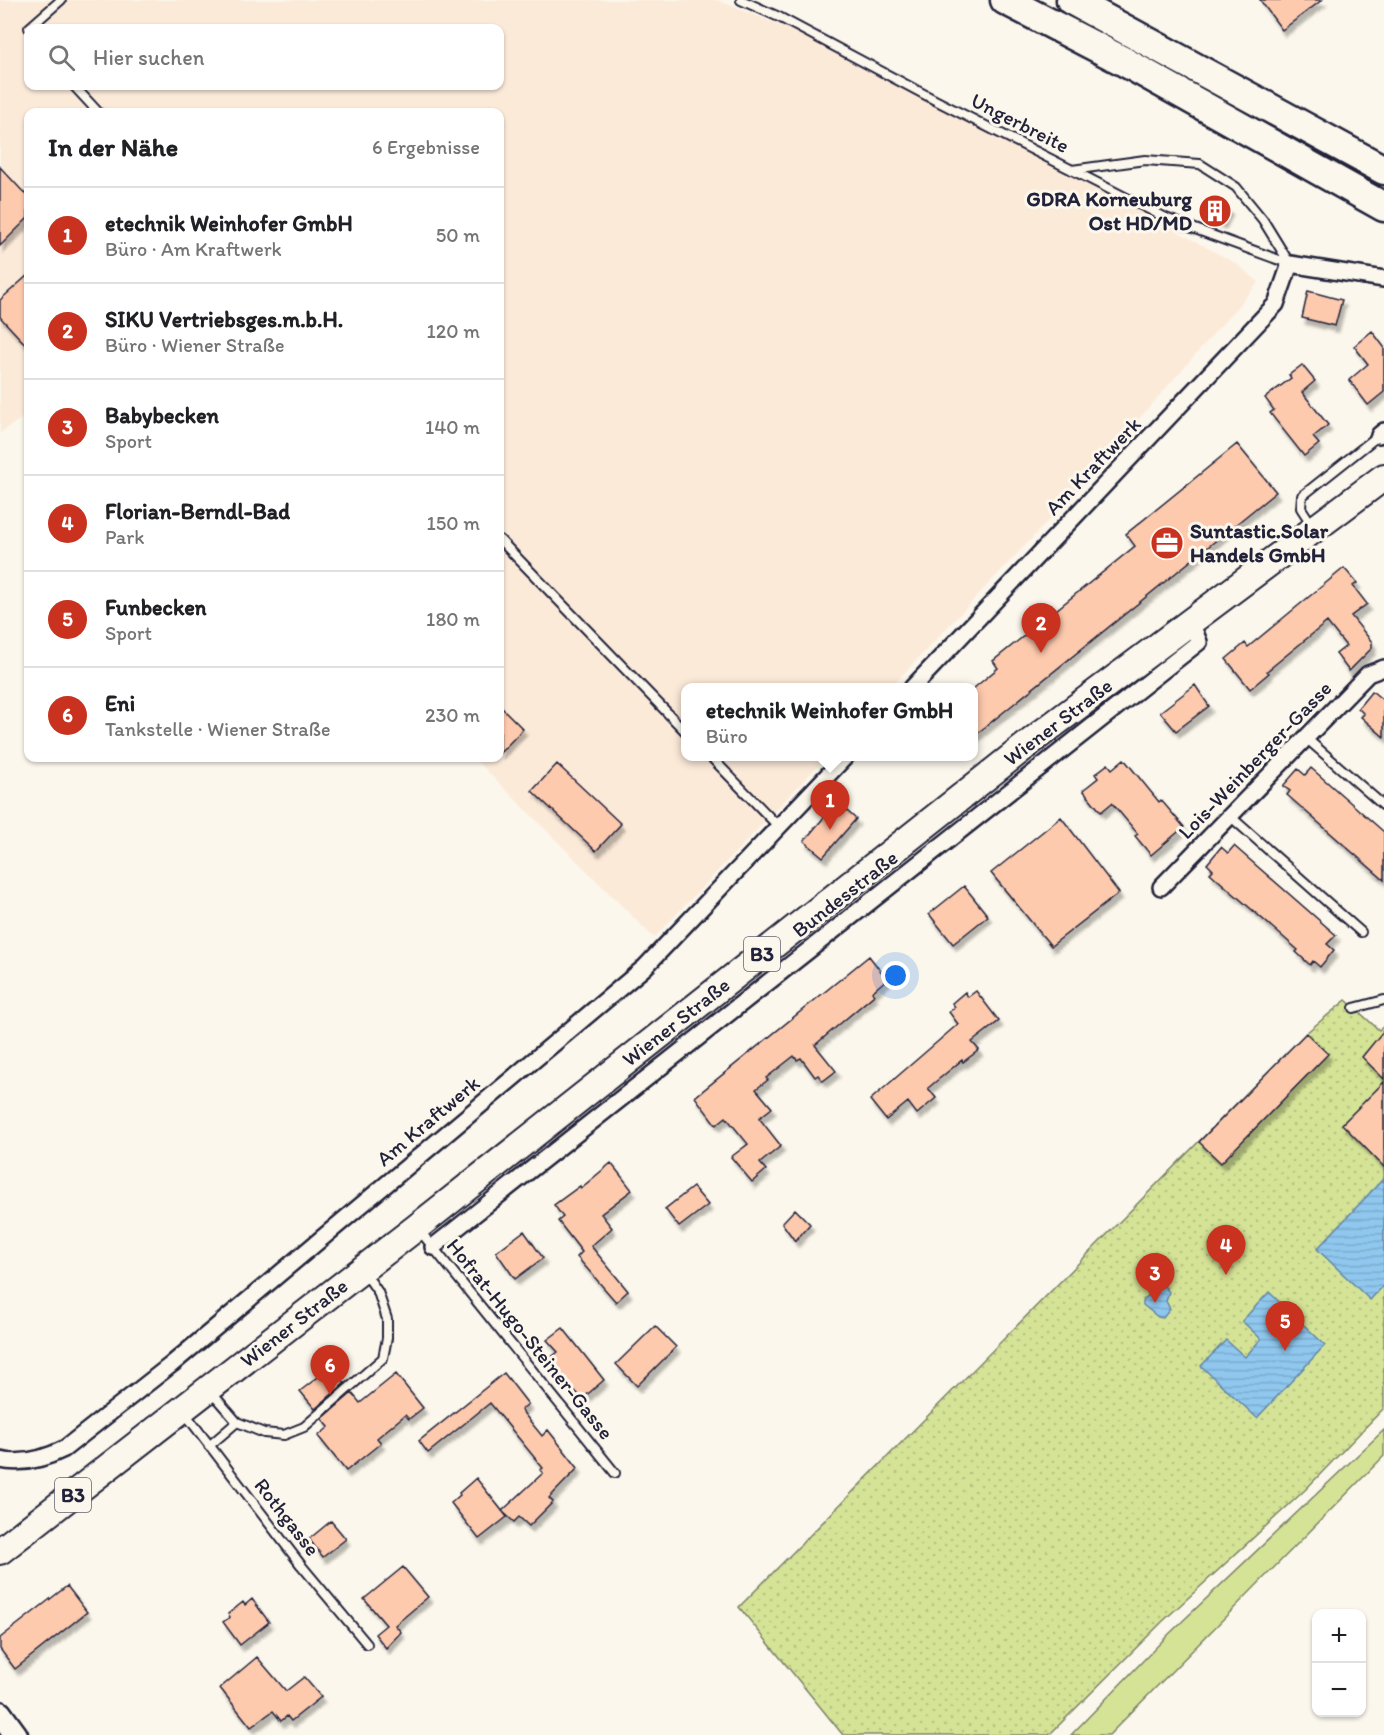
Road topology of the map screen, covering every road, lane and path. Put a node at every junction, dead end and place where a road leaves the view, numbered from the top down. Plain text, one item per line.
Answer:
1 (61, 0) edge
2 (741, 0) edge
3 (1005, 0) edge
4 (1071, 0) edge
5 (35, 24) edge
6 (78, 90) edge
7 (94, 108) edge
8 (1072, 170) junction
9 (1384, 170) edge
10 (1384, 207) edge
11 (1290, 264) junction
12 (1384, 279) edge
13 (1382, 433) edge
14 (1384, 477) edge
15 (1314, 529) junction
16 (504, 544) edge
17 (1384, 668) edge
18 (916, 683) edge
19 (681, 727) edge
20 (1306, 738) junction
21 (1049, 743) junction
22 (715, 761) edge
23 (841, 761) edge
24 (1384, 806) edge
25 (1230, 816) junction
26 (779, 827) junction
27 (1161, 887) dead end
28 (1361, 932) dead end
29 (1384, 1000) edge
30 (1354, 1008) dead end
31 (417, 1227) junction
32 (433, 1247) junction
33 (362, 1270) junction
34 (208, 1389) junction
35 (182, 1409) junction
36 (237, 1422) junction
37 (209, 1446) junction
38 (0, 1460) edge
39 (615, 1473) dead end
40 (0, 1551) edge
41 (368, 1644) dead end
42 (0, 1713) edge
43 (16, 1735) edge

1 - 5 lane
2 - 8 lane, Ungerbreite
3 - 10 highway
4 - 9 highway
6 - 7 lane
8 - 11 lane, Ungerbreite
8 - 11 lane
11 - 12 street
11 - 18 street, Am Kraftwerk
13 - 15 lane
14 - 15 main road, Wiener Straße / B3
15 - 21 main road, Wiener Straße / B3
16 - 19 lane
17 - 20 street, Lois-Weinberger-Gasse
20 - 24 lane
20 - 25 street, Lois-Weinberger-Gasse
21 - 31 main road, Wiener Straße / B3
21 - 32 street, Bundesstraße
22 - 26 lane
23 - 26 street, Am Kraftwerk
25 - 27 street, Lois-Weinberger-Gasse
25 - 28 lane
26 - 38 street, Am Kraftwerk
29 - 30 lane
31 - 32 lane, Hofrat-Hugo-Steiner-Gasse
31 - 33 main road, Wiener Straße / B3
32 - 39 lane, Hofrat-Hugo-Steiner-Gasse
33 - 34 main road, Wiener Straße / B3
33 - 36 lane
34 - 35 main road, Wiener Straße / B3
34 - 36 lane
35 - 37 lane, Rothgasse
35 - 40 main road, Wiener Straße / B3
36 - 37 lane
37 - 41 lane, Rothgasse
42 - 43 street

